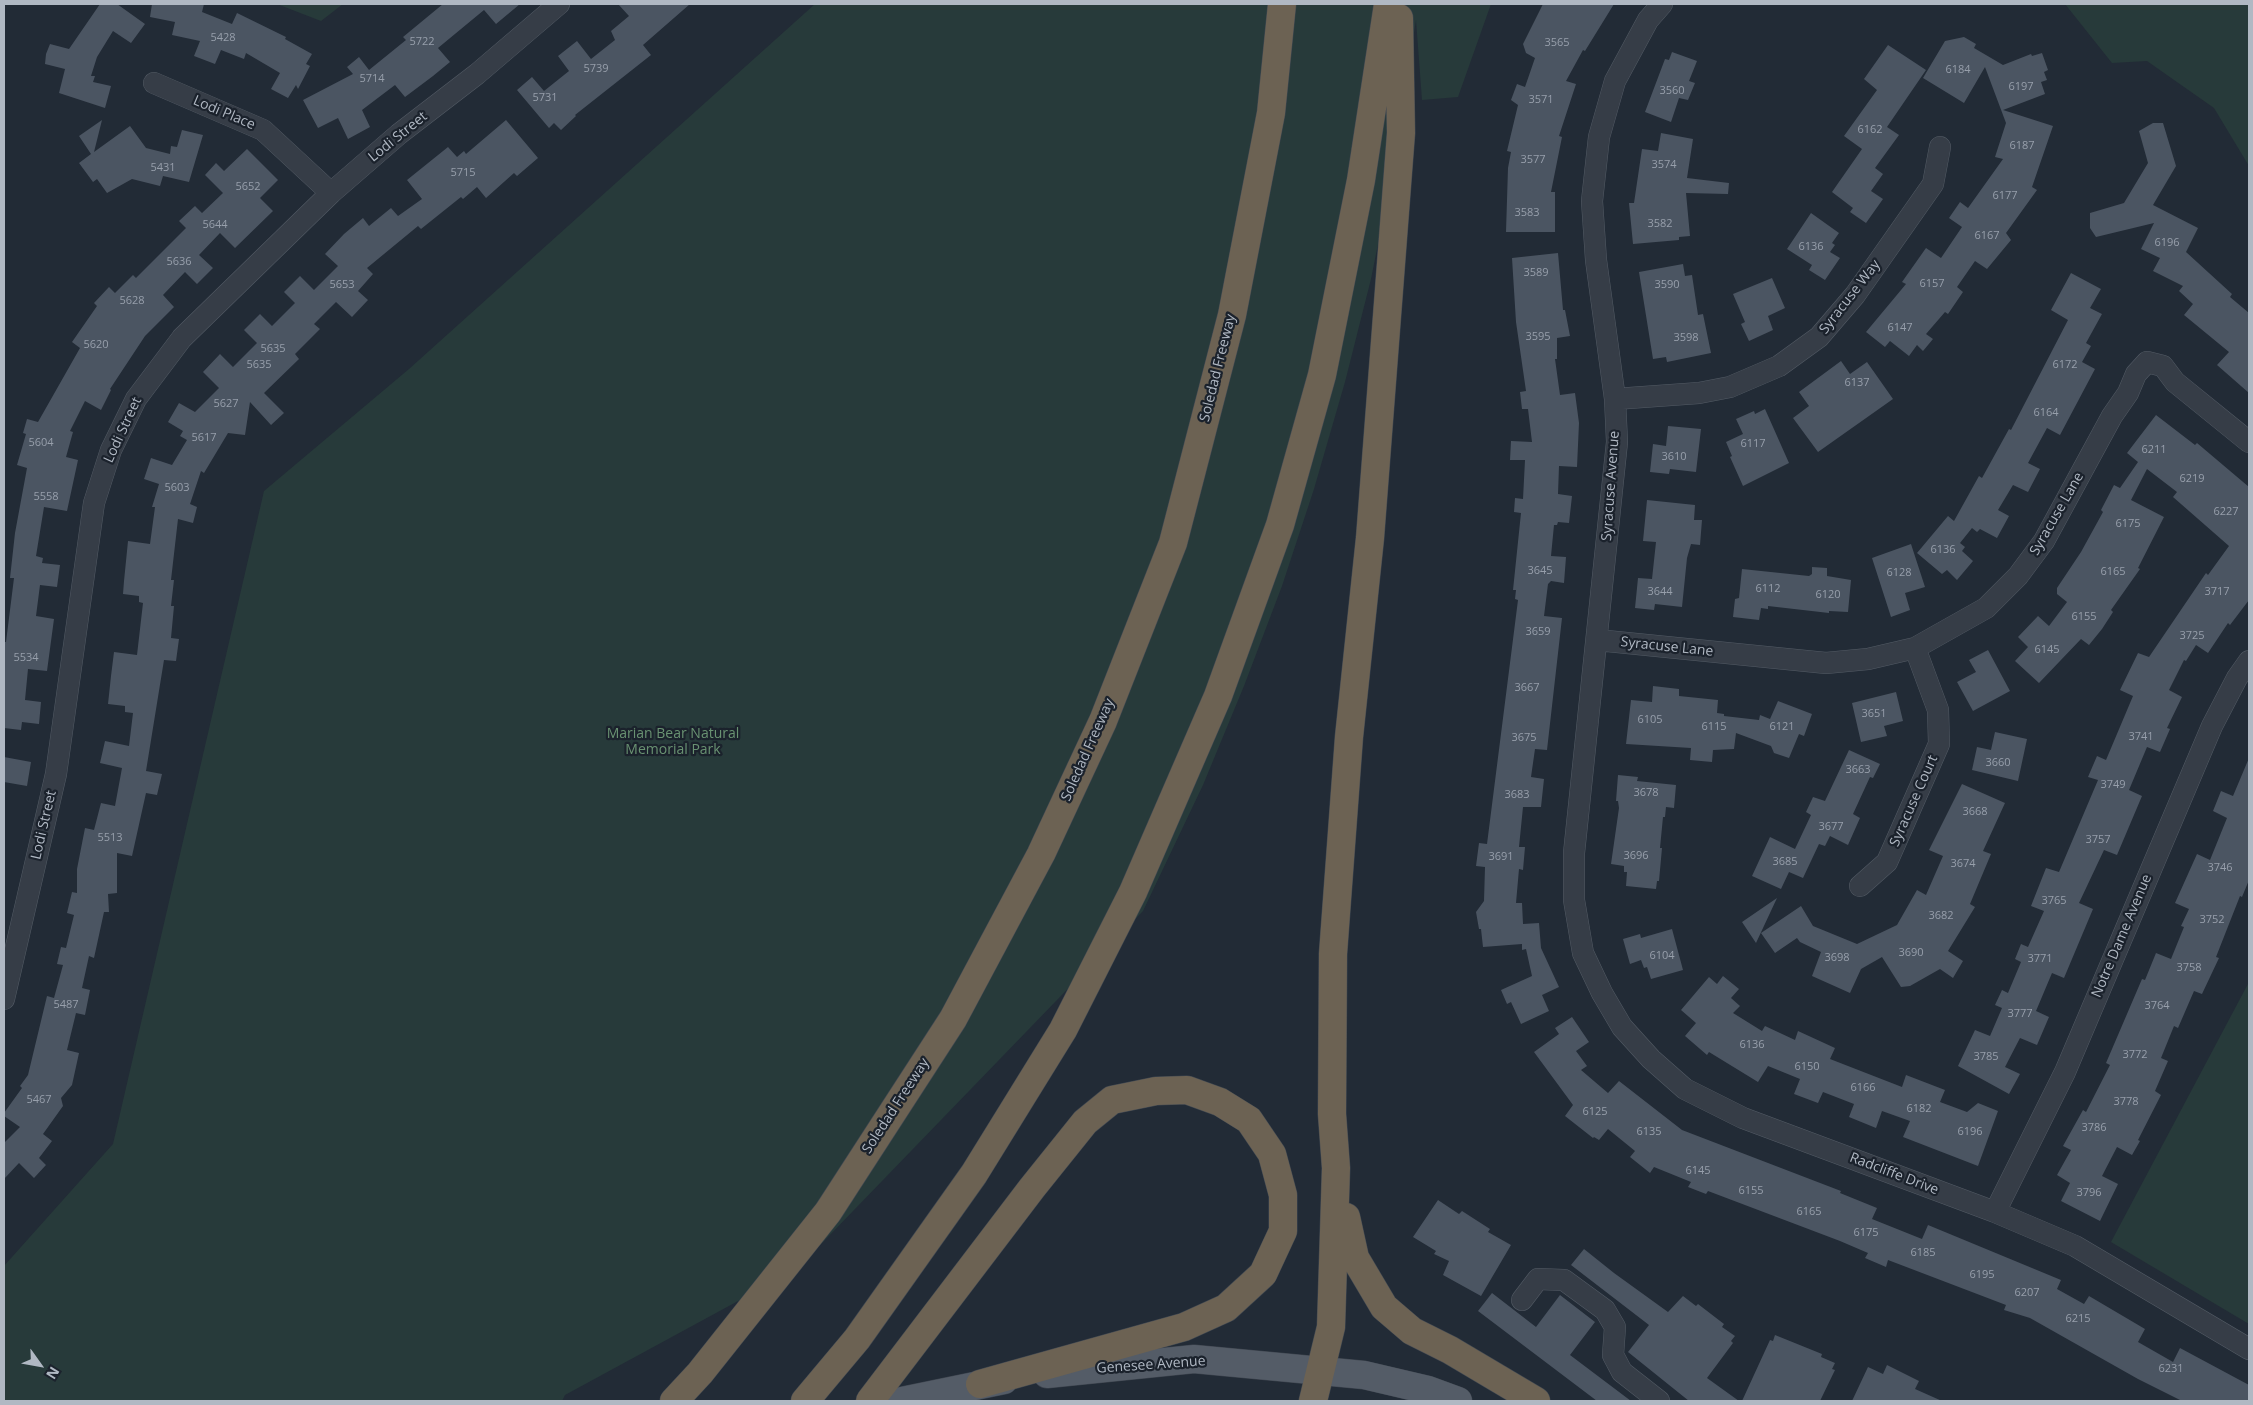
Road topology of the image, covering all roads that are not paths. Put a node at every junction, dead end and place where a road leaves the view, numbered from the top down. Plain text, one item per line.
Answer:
1 (559, 4) edge
2 (1282, 4) edge
3 (1388, 4) edge
4 (1399, 4) edge
5 (1662, 4) edge
6 (154, 83) dead end
7 (1940, 147) dead end
8 (331, 193) junction
9 (1615, 398) junction
10 (2249, 442) edge
11 (1597, 640) junction
12 (1915, 648) junction
13 (2249, 661) edge
14 (1860, 886) dead end
15 (1583, 954) joint
16 (5, 989) edge
17 (1336, 1168) junction
18 (1995, 1212) junction
19 (1522, 1300) dead end
20 (2249, 1349) edge
21 (1321, 1371) junction
22 (980, 1384) junction
23 (674, 1401) edge
24 (805, 1401) edge
25 (870, 1401) edge
26 (902, 1401) edge
27 (1314, 1401) edge
28 (1458, 1401) edge
29 (1536, 1401) edge
30 (1660, 1401) edge

1 - 8 street, Lodi Street
2 - 23 highway, Soledad Freeway
3 - 24 highway
4 - 17 highway
5 - 9 street, Syracuse Avenue
6 - 8 street, Lodi Place
7 - 9 street, Syracuse Way
8 - 16 street, Lodi Street
9 - 11 street, Syracuse Avenue
10 - 12 street, Syracuse Lane
11 - 12 street, Syracuse Lane
11 - 15 street, Syracuse Avenue
12 - 14 street, Syracuse Court
13 - 18 street, Notre Dame Avenue
15 - 18 street, Radcliffe Drive
17 - 21 highway
17 - 29 highway
18 - 20 street, Radcliffe Drive
19 - 30 street
21 - 22 main road, Genesee Avenue
21 - 27 highway
21 - 28 main road, Genesee Avenue
22 - 25 highway
22 - 26 main road, Genesee Avenue

